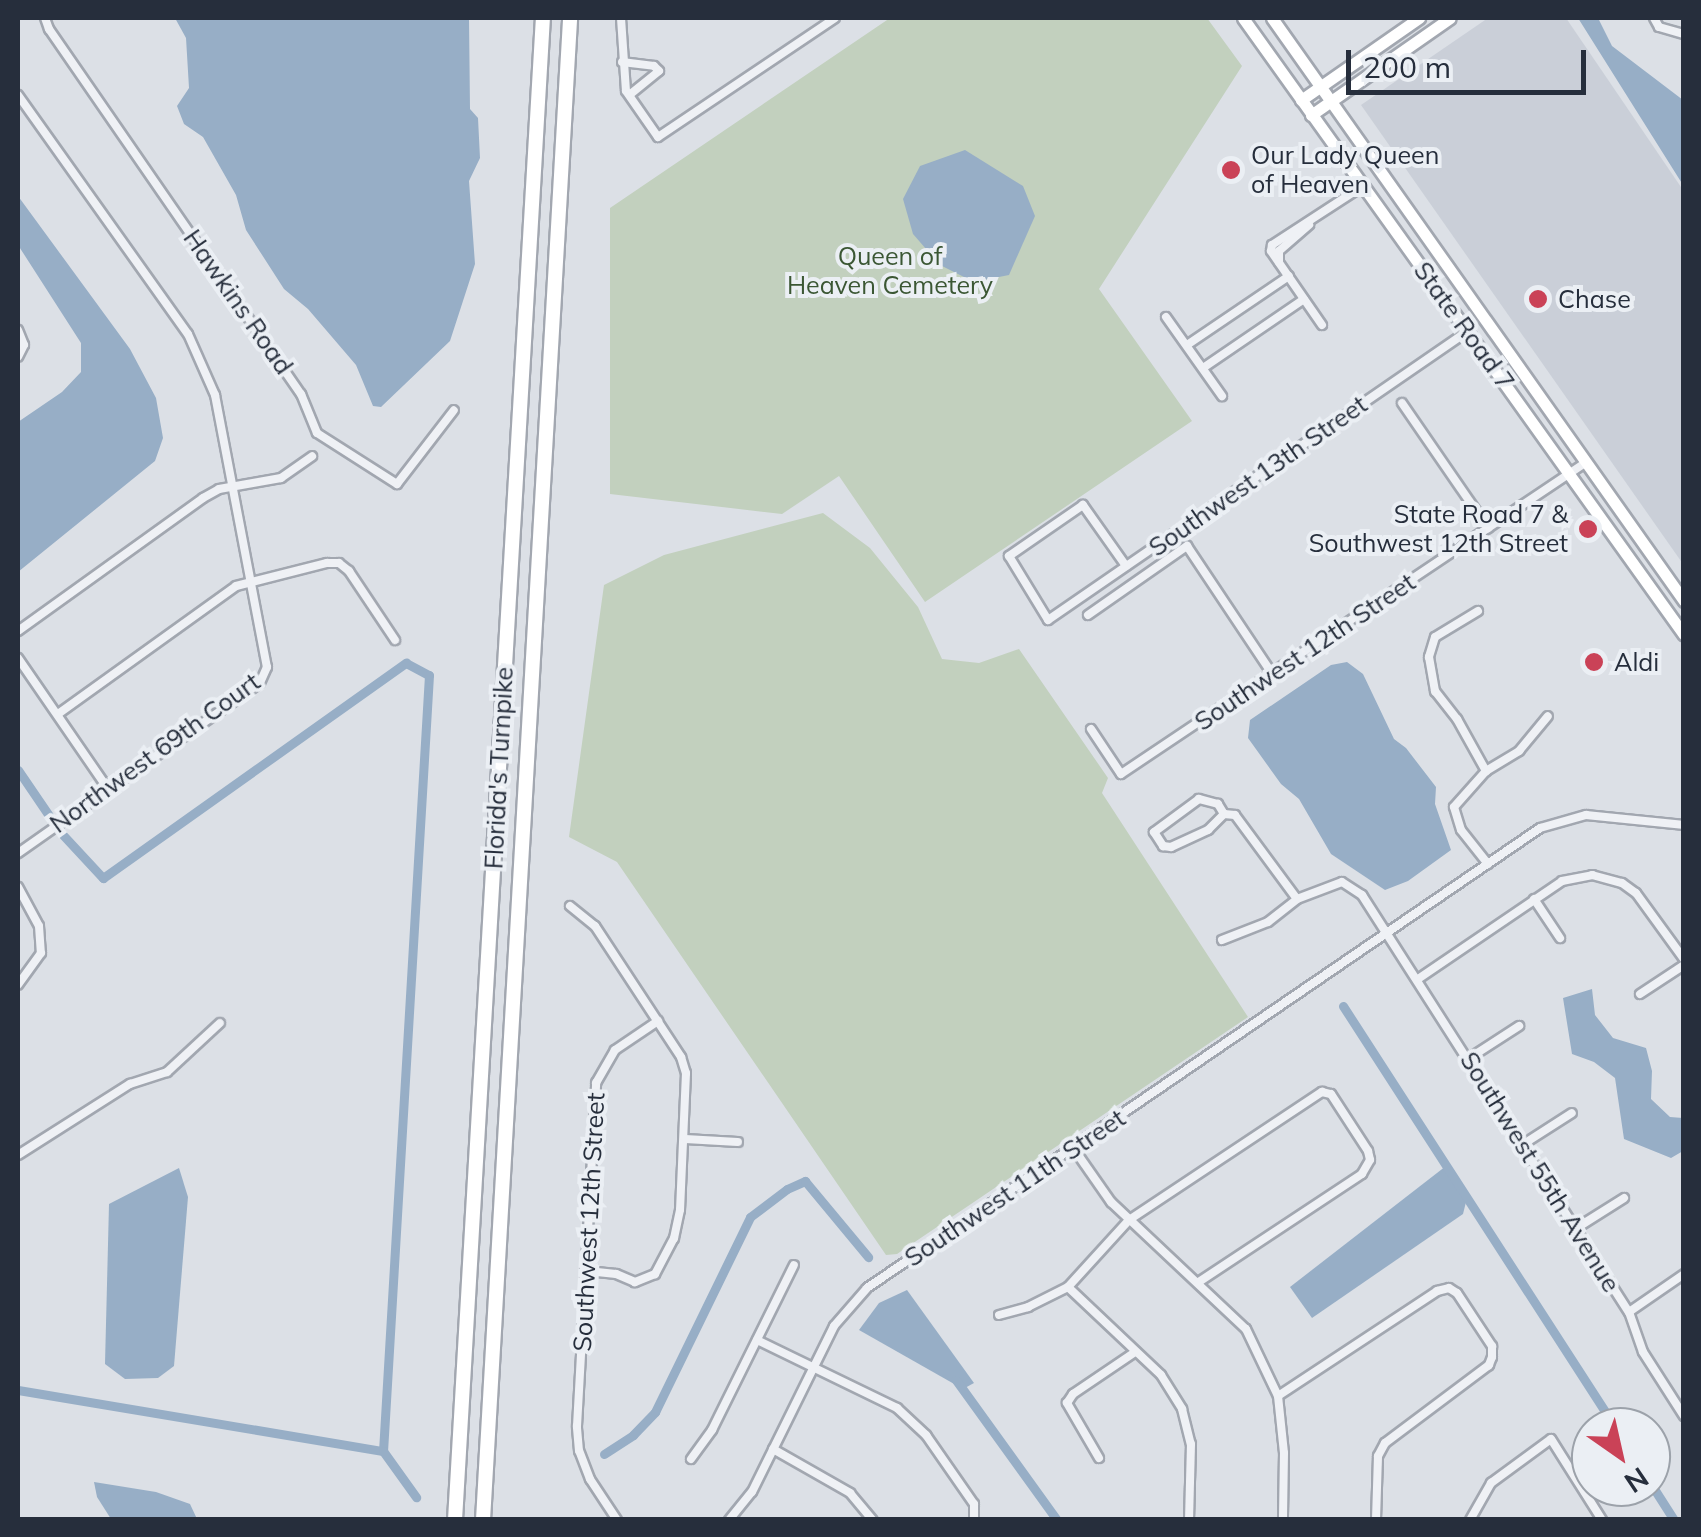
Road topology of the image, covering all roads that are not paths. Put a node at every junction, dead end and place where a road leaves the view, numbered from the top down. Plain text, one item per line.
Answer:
1 (45, 18) edge
2 (543, 18) edge
3 (570, 18) edge
4 (621, 18) edge
5 (835, 18) edge
6 (1243, 18) edge
7 (1272, 18) edge
8 (1419, 18) edge
9 (1450, 18) edge
10 (1654, 18) edge
11 (1684, 34) edge
12 (622, 62) junction
13 (1320, 88) junction
14 (629, 94) junction
15 (18, 96) edge
16 (1301, 100) junction
17 (1330, 102) junction
18 (1312, 115) junction
19 (1363, 186) junction
20 (1288, 276) junction
21 (1304, 298) junction
22 (1166, 317) dead end
23 (1322, 326) dead end
24 (18, 330) edge
25 (1468, 332) junction
26 (1187, 345) junction
27 (18, 358) edge
28 (1203, 368) junction
29 (1222, 396) dead end
30 (1402, 403) dead end
31 (454, 410) dead end
32 (312, 456) dead end
33 (1586, 462) junction
34 (1569, 474) junction
35 (235, 490) junction
36 (1488, 528) junction
37 (1126, 566) junction
38 (250, 580) junction
39 (1684, 601) edge
40 (1478, 610) dead end
41 (1088, 614) dead end
42 (18, 631) edge
43 (1684, 635) edge
44 (394, 640) dead end
45 (18, 658) edge
46 (1272, 675) junction
47 (58, 714) junction
48 (1548, 716) dead end
49 (1091, 730) dead end
50 (1486, 771) junction
51 (108, 788) junction
52 (1224, 814) junction
53 (1684, 825) edge
54 (18, 854) edge
55 (1488, 864) junction
56 (18, 887) edge
57 (1296, 898) junction
58 (1534, 899) junction
59 (570, 906) dead end
60 (1387, 932) junction
61 (1560, 938) dead end
62 (1222, 940) dead end
63 (1684, 962) edge
64 (1418, 979) junction
65 (18, 985) edge
66 (1640, 994) dead end
67 (658, 1021) junction
68 (220, 1022) dead end
69 (1519, 1026) dead end
70 (1468, 1059) junction
71 (1572, 1113) dead end
72 (684, 1139) junction
73 (738, 1142) dead end
74 (1522, 1144) junction
75 (1074, 1149) junction
76 (18, 1155) edge
77 (1624, 1198) dead end
78 (1129, 1220) junction
79 (1576, 1228) junction
80 (794, 1265) dead end
81 (585, 1272) junction
82 (1684, 1274) edge
83 (1200, 1282) junction
84 (1068, 1287) junction
85 (1628, 1312) junction
86 (998, 1315) dead end
87 (757, 1340) junction
88 (1135, 1352) junction
89 (812, 1370) junction
90 (1278, 1396) junction
91 (1684, 1416) edge
92 (773, 1449) junction
93 (1099, 1458) dead end
94 (691, 1460) dead end
95 (1599, 1518) edge
96 (975, 1519) edge
97 (455, 1520) edge
98 (484, 1520) edge
99 (616, 1520) edge
100 (729, 1520) edge
101 (873, 1520) edge
102 (1189, 1520) edge
103 (1283, 1520) edge
104 (1376, 1520) edge
105 (1470, 1520) edge

1 - 31 street, Hawkins Road
2 - 97 highway, Florida's Turnpike
3 - 98 highway, Florida's Turnpike
4 - 12 street
5 - 14 street
6 - 16 main road, State Road 7
7 - 13 main road, State Road 7
8 - 13 main road
9 - 17 main road
10 - 11 street
12 - 14 street
12 - 14 street
13 - 16 main road
13 - 17 main road, State Road 7
15 - 35 street
16 - 18 main road, State Road 7
17 - 18 main road
17 - 33 main road, State Road 7
18 - 19 main road, State Road 7
19 - 20 street
19 - 25 main road, State Road 7
20 - 21 street
20 - 26 street
21 - 23 street
21 - 28 street
22 - 26 street
24 - 27 street
25 - 34 main road, State Road 7
25 - 37 street, Southwest 13th Street
26 - 28 street
28 - 29 street
30 - 36 street
32 - 35 street
33 - 34 street, Southwest 12th Street
33 - 39 main road, State Road 7
34 - 36 street, Southwest 12th Street
34 - 43 main road, State Road 7
35 - 38 street
35 - 42 street
36 - 46 street, Southwest 12th Street
37 - 37 street, Southwest 13th Street
38 - 44 street
38 - 47 street
38 - 51 street, Northwest 69th Court
40 - 50 street
41 - 46 street
45 - 47 street
46 - 49 street, Southwest 12th Street
47 - 51 street
48 - 50 street
50 - 55 street
51 - 54 street, Northwest 69th Court
52 - 52 street
52 - 57 street
53 - 55 street, Southwest 11th Street
55 - 60 street, Southwest 11th Street
56 - 65 street
57 - 60 street
57 - 62 street
58 - 61 street
58 - 63 street
58 - 64 street
59 - 67 street
60 - 64 street, Southwest 55th Avenue
60 - 75 street, Southwest 11th Street
63 - 66 street
64 - 70 street, Southwest 55th Avenue
67 - 72 street
67 - 81 street, Southwest 12th Street
68 - 76 street
69 - 70 street
70 - 74 street, Southwest 55th Avenue
71 - 74 street
72 - 73 street
72 - 81 street
74 - 79 street, Southwest 55th Avenue
75 - 78 street
75 - 89 street, Southwest 11th Street
77 - 79 street
78 - 83 street
78 - 83 street
78 - 84 street
79 - 85 street, Southwest 55th Avenue
80 - 87 street
81 - 99 street, Southwest 12th Street
82 - 85 street
83 - 90 street
84 - 86 street
84 - 88 street
85 - 91 street, Southwest 55th Avenue
87 - 89 street
87 - 94 street
88 - 93 street
88 - 102 street
89 - 92 street, Southwest 11th Street
89 - 96 street
90 - 103 street
90 - 104 street
92 - 100 street, Southwest 11th Street
92 - 101 street
95 - 105 street

